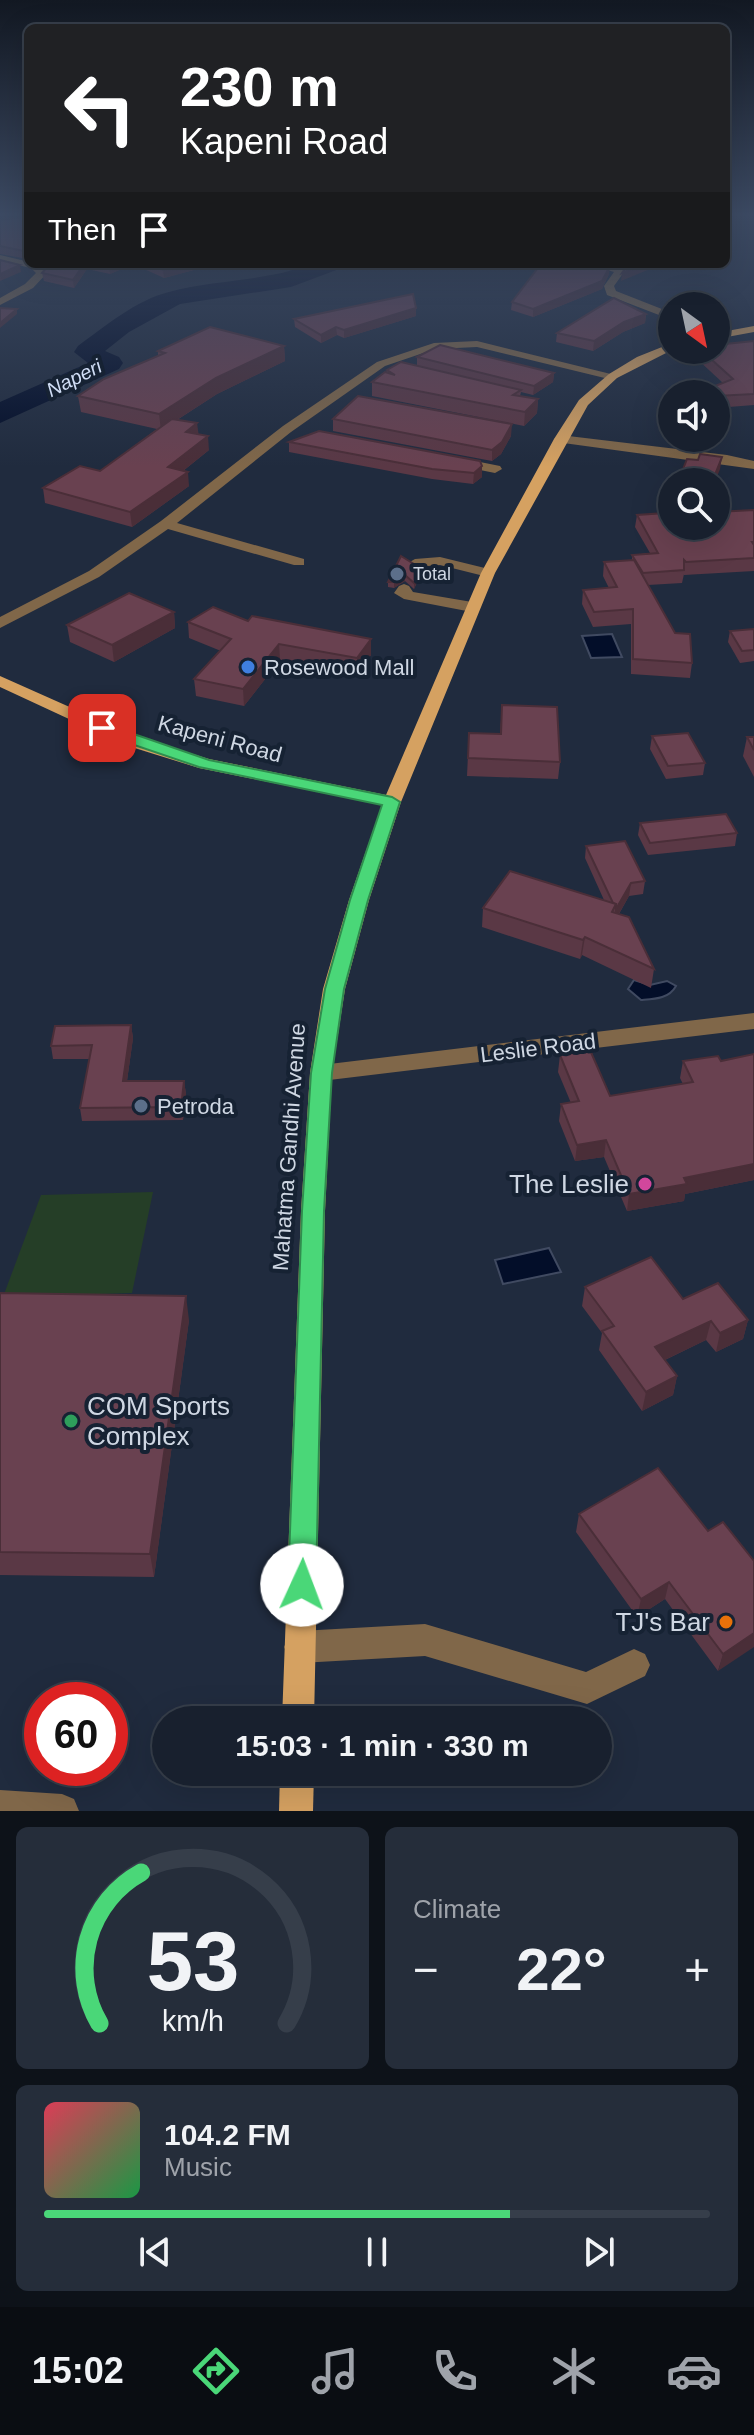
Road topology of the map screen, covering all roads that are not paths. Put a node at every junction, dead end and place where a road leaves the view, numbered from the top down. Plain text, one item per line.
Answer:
1 (620, 299) edge
2 (658, 312) edge
3 (754, 329) edge
4 (730, 332) edge
5 (658, 352) edge
6 (381, 364) junction
7 (411, 371) edge
8 (613, 376) junction
9 (334, 396) junction
10 (349, 399) edge
11 (287, 429) junction
12 (301, 432) dead end
13 (560, 439) junction
14 (435, 458) edge
15 (754, 465) edge
16 (495, 469) dead end
17 (166, 524) junction
18 (299, 562) dead end
19 (415, 563) edge
20 (488, 573) junction
21 (404, 589) dead end
22 (472, 607) junction
23 (0, 623) edge
24 (0, 681) edge
25 (392, 802) junction
26 (754, 1021) edge
27 (321, 1073) junction
28 (300, 1647) junction
29 (634, 1665) dead end
30 (298, 1706) edge
31 (297, 1786) edge
32 (0, 1807) edge
33 (62, 1811) edge
34 (296, 1811) edge

1 - 2 street
3 - 4 main road
5 - 8 main road, Mahatma Gandhi Avenue
6 - 7 street
6 - 8 street
6 - 9 street
8 - 13 main road, Mahatma Gandhi Avenue
9 - 10 street
9 - 11 street
11 - 12 street
11 - 17 street
13 - 15 street
13 - 20 main road, Mahatma Gandhi Avenue
14 - 16 street
17 - 18 street
17 - 23 street
19 - 20 street
20 - 22 main road, Mahatma Gandhi Avenue
21 - 22 street
22 - 25 main road, Mahatma Gandhi Avenue
24 - 25 main road, Kapeni Road
25 - 27 main road, Mahatma Gandhi Avenue
26 - 27 street, Leslie Road
27 - 28 main road, Mahatma Gandhi Avenue
28 - 29 street
28 - 30 main road, Mahatma Gandhi Avenue
31 - 34 main road
32 - 33 street

